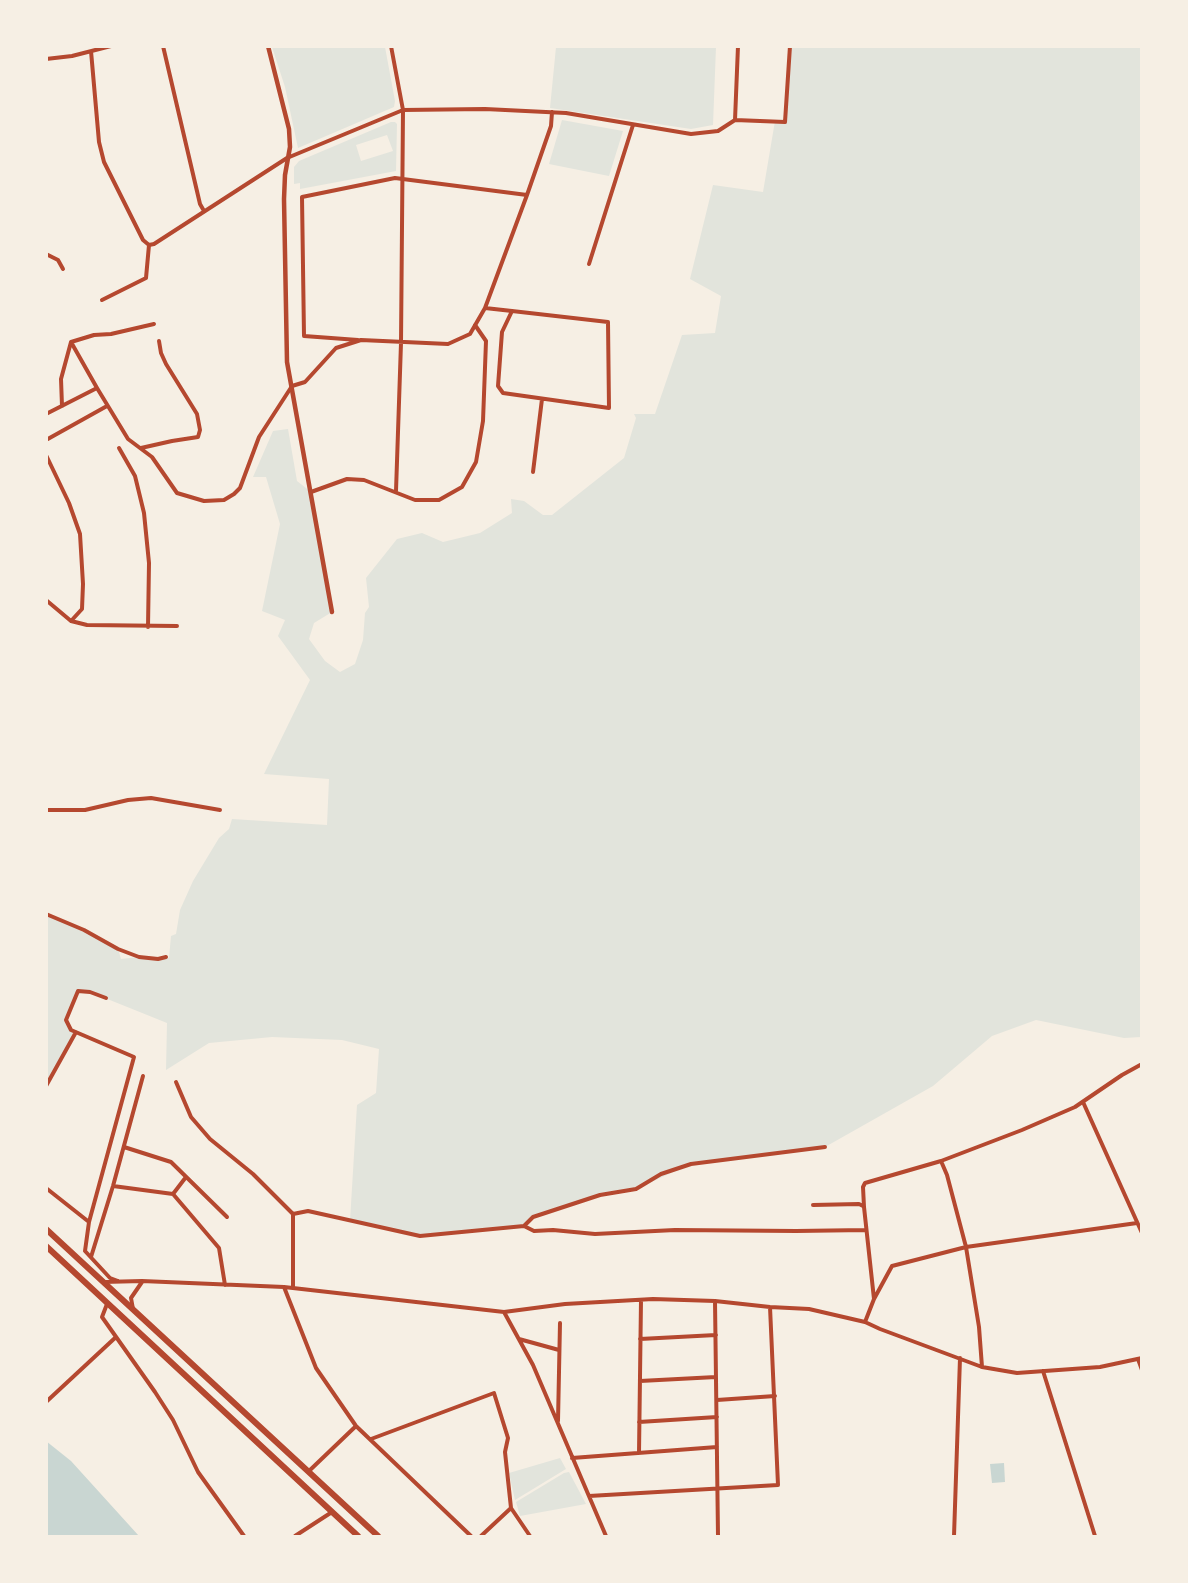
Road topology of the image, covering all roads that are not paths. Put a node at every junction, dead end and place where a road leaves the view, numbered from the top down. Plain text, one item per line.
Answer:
1 (111, 46) edge
2 (163, 46) edge
3 (268, 46) edge
4 (391, 46) edge
5 (738, 46) edge
6 (790, 46) edge
7 (91, 51) junction
8 (46, 59) edge
9 (403, 110) junction
10 (552, 112) junction
11 (735, 120) junction
12 (633, 125) junction
13 (290, 147) junction
14 (302, 152) junction
15 (287, 158) junction
16 (404, 179) junction
17 (527, 195) junction
18 (204, 211) junction
19 (149, 245) junction
20 (46, 254) edge
21 (589, 264) dead end
22 (63, 269) dead end
23 (102, 300) dead end
24 (485, 308) junction
25 (512, 311) junction
26 (154, 324) dead end
27 (475, 325) junction
28 (362, 340) junction
29 (71, 342) junction
30 (159, 342) dead end
31 (401, 343) junction
32 (292, 386) junction
33 (97, 388) junction
34 (542, 399) junction
35 (62, 406) junction
36 (107, 406) junction
37 (46, 414) edge
38 (46, 440) edge
39 (119, 448) dead end
40 (141, 448) junction
41 (46, 455) edge
42 (533, 472) dead end
43 (396, 491) junction
44 (311, 492) junction
45 (46, 600) edge
46 (332, 612) dead end
47 (72, 621) junction
48 (177, 626) dead end
49 (148, 627) junction
50 (46, 810) edge
51 (220, 810) dead end
52 (46, 914) edge
53 (166, 957) dead end
54 (106, 998) dead end
55 (76, 1032) junction
56 (1142, 1064) edge
57 (143, 1076) dead end
58 (177, 1082) dead end
59 (46, 1086) edge
60 (1083, 1102) junction
61 (124, 1147) junction
62 (825, 1147) dead end
63 (941, 1161) junction
64 (186, 1177) junction
65 (113, 1186) junction
66 (46, 1188) edge
67 (173, 1194) junction
68 (813, 1205) dead end
69 (864, 1207) junction
70 (293, 1214) junction
71 (227, 1217) dead end
72 (89, 1222) junction
73 (1137, 1222) junction
74 (524, 1226) junction
75 (46, 1229) edge
76 (866, 1230) junction
77 (1142, 1233) edge
78 (46, 1246) edge
79 (966, 1247) junction
80 (91, 1258) junction
81 (142, 1281) junction
82 (103, 1282) junction
83 (118, 1282) junction
84 (225, 1285) junction
85 (284, 1287) junction
86 (293, 1288) junction
87 (874, 1299) junction
88 (640, 1300) junction
89 (715, 1301) junction
90 (107, 1304) junction
91 (770, 1308) junction
92 (133, 1310) junction
93 (504, 1312) junction
94 (865, 1322) junction
95 (560, 1323) dead end
96 (716, 1335) junction
97 (116, 1337) junction
98 (518, 1339) junction
99 (640, 1339) junction
100 (560, 1350) junction
101 (960, 1358) junction
102 (1140, 1359) edge
103 (982, 1366) junction
104 (1142, 1370) edge
105 (1043, 1371) junction
106 (716, 1377) junction
107 (640, 1381) junction
108 (775, 1396) junction
109 (717, 1400) junction
110 (46, 1402) edge
111 (717, 1418) junction
112 (639, 1422) junction
113 (558, 1425) junction
114 (356, 1426) junction
115 (371, 1440) junction
116 (717, 1447) junction
117 (639, 1453) junction
118 (572, 1458) junction
119 (308, 1472) junction
120 (717, 1487) junction
121 (589, 1496) junction
122 (512, 1508) junction
123 (332, 1512) junction
124 (244, 1536) edge
125 (295, 1536) edge
126 (358, 1536) edge
127 (378, 1536) edge
128 (471, 1536) edge
129 (481, 1536) edge
130 (530, 1536) edge
131 (606, 1536) edge
132 (718, 1536) edge
133 (954, 1536) edge
134 (1095, 1536) edge

1 - 7 street
2 - 18 street
3 - 13 street
4 - 9 street
5 - 11 street
6 - 11 street
7 - 8 street
7 - 19 street
9 - 10 street
9 - 14 street
9 - 16 street
10 - 12 street
10 - 17 street
11 - 12 street
12 - 21 street
13 - 14 street
13 - 15 street
14 - 15 street
15 - 18 street
15 - 32 street
16 - 17 street
16 - 28 street
16 - 31 street
17 - 24 street
18 - 19 street
19 - 23 street
20 - 22 street
24 - 25 street
24 - 27 street
25 - 34 street
25 - 34 street
26 - 29 street
27 - 31 street
27 - 43 street
28 - 31 street
28 - 32 street
29 - 33 street
29 - 35 street
30 - 40 street
31 - 43 street
32 - 40 street
32 - 44 street
33 - 35 street
33 - 36 street
34 - 42 street
35 - 37 street
36 - 38 street
36 - 40 street
39 - 49 street
41 - 47 street
43 - 44 street
44 - 46 street
45 - 47 street
47 - 49 street
48 - 49 street
50 - 51 street
52 - 53 street
54 - 55 street
55 - 59 street
55 - 72 street
56 - 60 street
57 - 61 street
58 - 70 street
60 - 63 street
60 - 73 street
61 - 64 street
61 - 65 street
62 - 74 street
63 - 69 street
63 - 79 street
64 - 67 street
64 - 71 street
65 - 67 street
65 - 80 street
66 - 72 street
67 - 84 street
68 - 69 street
69 - 76 street
70 - 74 street
70 - 86 street
72 - 80 street
73 - 77 street
73 - 79 street
74 - 76 street
75 - 82 highway
76 - 87 street
78 - 90 highway
79 - 87 street
79 - 103 street
80 - 83 street
81 - 83 street
81 - 84 street
81 - 92 street
82 - 83 street
82 - 92 highway
84 - 85 street
85 - 86 street
85 - 114 street
86 - 93 street
87 - 94 street
88 - 89 street
88 - 93 street
88 - 99 street
89 - 91 street
89 - 96 street
90 - 97 street
90 - 123 highway
91 - 94 street
91 - 108 street
92 - 119 highway
93 - 98 street
94 - 101 street
95 - 100 street
96 - 99 street
96 - 106 street
97 - 110 street
97 - 124 street
98 - 100 street
98 - 113 street
99 - 107 street
100 - 113 street
101 - 103 street
101 - 133 street
102 - 104 street
102 - 105 street
103 - 105 street
105 - 134 street
106 - 107 street
106 - 109 street
107 - 112 street
108 - 109 street
108 - 120 street
109 - 111 street
111 - 112 street
111 - 116 street
112 - 117 street
113 - 118 street
114 - 115 street
114 - 119 street
115 - 122 street
115 - 128 street
116 - 117 street
116 - 120 street
117 - 118 street
118 - 121 street
119 - 127 highway
120 - 121 street
120 - 132 street
121 - 131 street
122 - 129 street
122 - 130 street
123 - 125 street
123 - 126 highway

